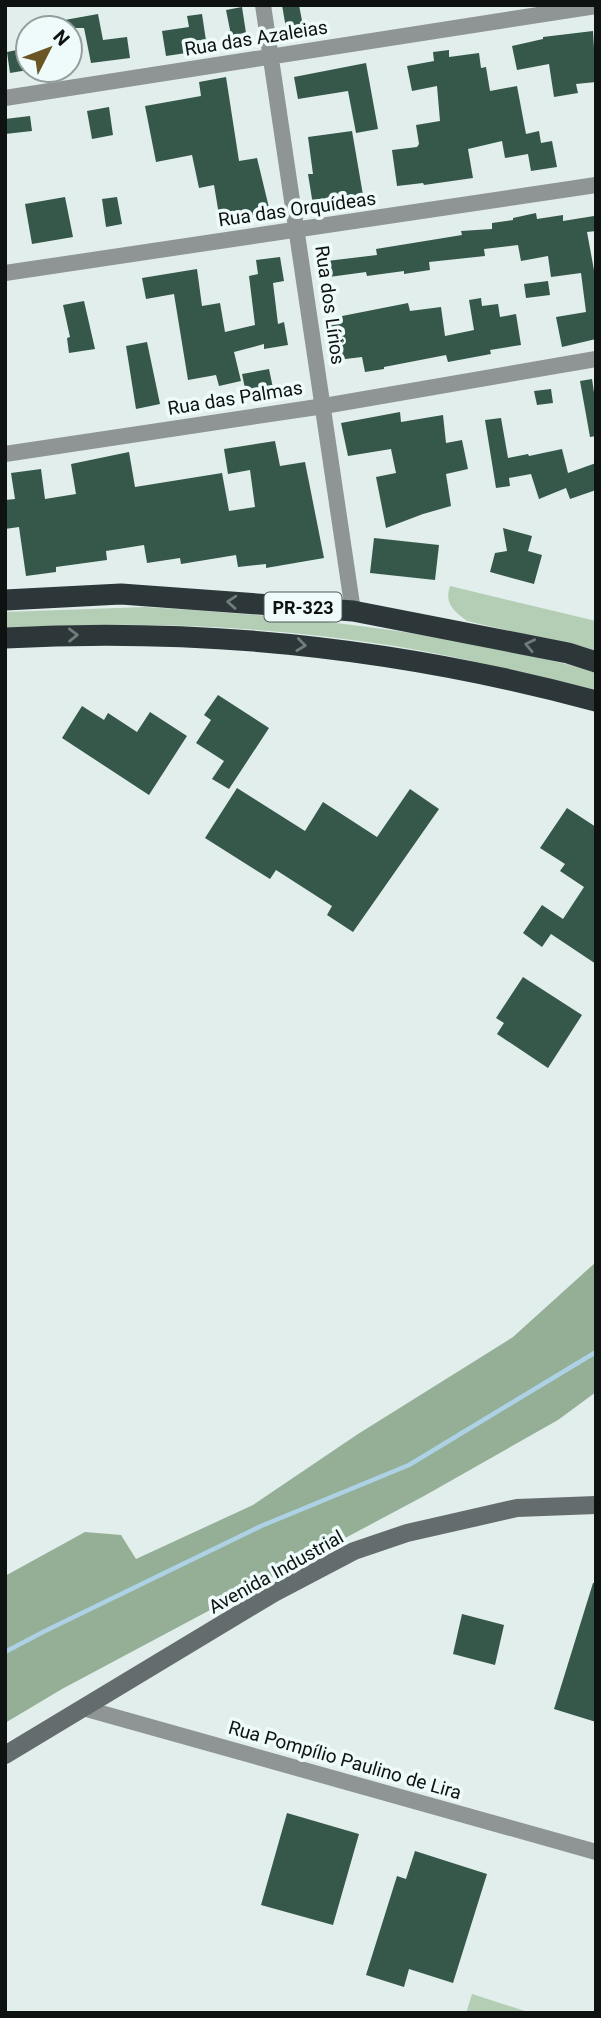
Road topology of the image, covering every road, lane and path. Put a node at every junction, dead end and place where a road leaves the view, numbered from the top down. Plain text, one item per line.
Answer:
1 (263, 5) edge
2 (596, 6) edge
3 (271, 57) junction
4 (5, 98) edge
5 (596, 185) edge
6 (298, 230) junction
7 (5, 273) edge
8 (596, 359) edge
9 (324, 406) junction
10 (5, 454) edge
11 (5, 600) edge
12 (353, 611) junction
13 (5, 638) edge
14 (596, 662) edge
15 (596, 701) edge
16 (596, 1505) edge
17 (83, 1708) junction
18 (5, 1755) edge
19 (596, 1852) edge

1 - 3 street, Rua dos Lírios
2 - 3 street, Rua das Azaleias
3 - 4 street, Rua das Azaleias
3 - 6 street, Rua dos Lírios
5 - 6 street, Rua das Orquídeas
6 - 7 street, Rua das Orquídeas
6 - 9 street, Rua dos Lírios
8 - 9 street, Rua das Palmas
9 - 10 street, Rua das Palmas
9 - 12 street, Rua dos Lírios
12 -> 11 highway, PR-323
14 -> 12 highway, PR-323
13 -> 15 highway, PR-323
16 - 17 street, Avenida Industrial
17 - 18 street, Avenida Industrial
17 - 19 street, Rua Pompílio Paulino de Lira

